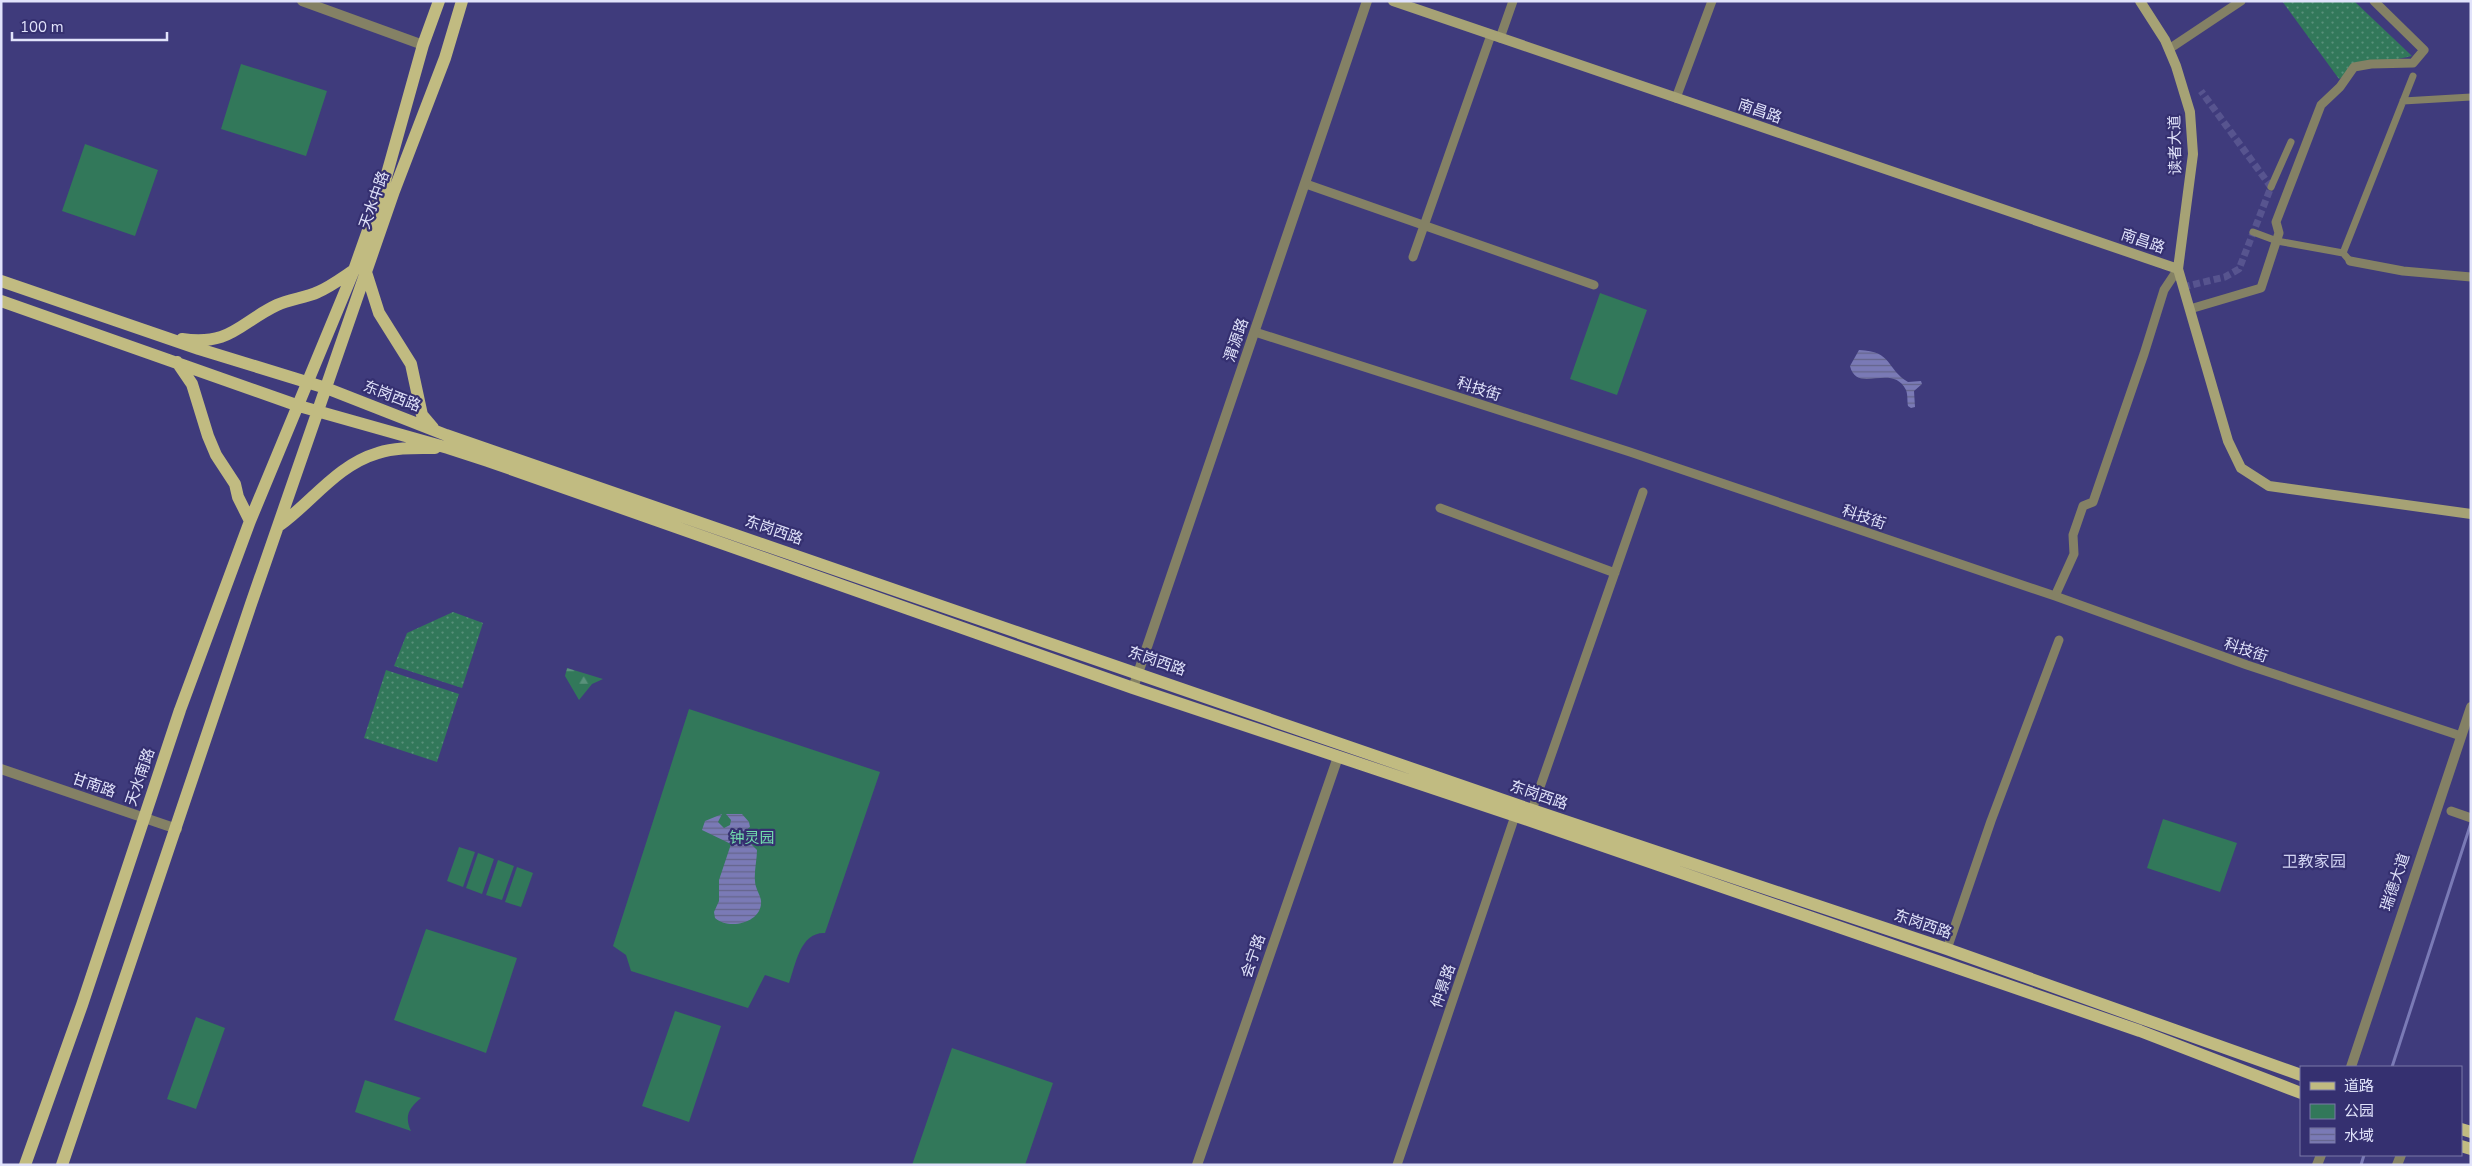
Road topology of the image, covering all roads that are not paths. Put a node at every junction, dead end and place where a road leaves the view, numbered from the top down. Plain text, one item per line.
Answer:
1 (302, 1) edge
2 (438, 1) edge
3 (463, 1) edge
4 (1367, 1) edge
5 (1393, 1) edge
6 (1513, 1) edge
7 (1712, 1) edge
8 (2140, 1) edge
9 (2242, 1) edge
10 (2374, 1) edge
11 (1496, 36) junction
12 (423, 45) junction
13 (2169, 49) junction
14 (2413, 76) dead end
15 (2471, 97) edge
16 (1676, 98) junction
17 (2403, 101) junction
18 (2291, 142) dead end
19 (1306, 184) junction
20 (2271, 187) dead end
21 (1425, 225) junction
22 (2254, 232) dead end
23 (2276, 241) junction
24 (2343, 253) junction
25 (1413, 257) dead end
26 (2350, 261) joint
27 (2178, 269) junction
28 (360, 271) junction
29 (2471, 277) edge
30 (1, 281) edge
31 (1594, 285) dead end
32 (1, 301) edge
33 (2190, 309) junction
34 (146, 331) junction
35 (1255, 332) junction
36 (178, 362) junction
37 (307, 382) junction
38 (326, 388) junction
39 (299, 406) junction
40 (318, 412) junction
41 (448, 441) junction
42 (1643, 492) dead end
43 (1440, 508) dead end
44 (2471, 514) edge
45 (250, 522) junction
46 (280, 525) junction
47 (1615, 573) junction
48 (2056, 596) junction
49 (2060, 640) dead end
50 (1138, 672) junction
51 (1133, 688) junction
52 (2471, 707) edge
53 (2461, 736) junction
54 (1338, 757) junction
55 (1, 768) edge
56 (2437, 805) junction
57 (1532, 810) junction
58 (1515, 816) junction
59 (143, 817) junction
60 (2471, 818) edge
61 (177, 829) junction
62 (1947, 949) junction
63 (2351, 1066) edge
64 (2300, 1075) edge
65 (2300, 1093) edge
66 (25, 1165) edge
67 (62, 1165) edge
68 (1197, 1165) edge
69 (1397, 1165) edge

1 - 12 street
2 - 12 main road, 天水中路
3 - 28 main road, 天水中路
4 - 19 street, 渭源路
5 - 11 main road, 南昌路
6 - 11 street
7 - 16 street
8 - 13 main road, 读者大道
9 - 13 street
10 - 23 street
11 - 16 main road, 南昌路
11 - 21 street
12 - 28 main road, 天水中路
13 - 27 main road, 读者大道
14 - 17 street
15 - 17 street
16 - 27 main road, 南昌路
17 - 24 street
18 - 20 street
19 - 21 street
19 - 35 street, 渭源路
21 - 25 street
21 - 31 street
22 - 23 street
23 - 24 street
23 - 33 street
24 - 26 street
26 - 29 street
27 - 33 main road, 南昌路
27 - 48 street
28 - 34 main road
28 - 37 main road, 天水中路
28 - 38 main road, 天水中路
28 - 41 main road
30 - 34 main road, 东岗西路
32 - 36 main road, 东岗西路
33 - 44 main road, 南昌路
34 - 37 main road, 东岗西路
35 - 48 street, 科技街
35 - 50 street, 渭源路
36 - 39 main road, 东岗西路
36 - 45 main road
37 - 38 main road, 东岗西路
37 - 39 main road, 天水中路
38 - 40 main road, 天水中路
38 - 41 main road, 东岗西路
39 - 40 main road, 东岗西路
39 - 45 main road, 天水南路
40 - 41 main road, 东岗西路
40 - 46 main road
41 - 46 main road
41 - 50 main road, 东岗西路
41 - 51 main road, 东岗西路
42 - 47 street
43 - 47 street
45 - 59 main road, 天水南路
46 - 61 main road
47 - 57 street
48 - 53 street, 科技街
49 - 62 street
50 - 51 street, 渭源路
50 - 57 main road, 东岗西路
51 - 54 main road, 东岗西路
52 - 53 street, 瑞德大道
53 - 56 street, 瑞德大道
54 - 58 main road, 东岗西路
54 - 68 street, 会宁路
55 - 59 street, 甘南路
56 - 60 street, bridge
56 - 63 street, 瑞德大道
57 - 62 main road, 东岗西路
58 - 65 main road, 东岗西路
58 - 69 street, 仲景路
59 - 61 street, 甘南路
59 - 66 main road, 天水南路
61 - 67 main road
62 - 64 main road, 东岗西路

